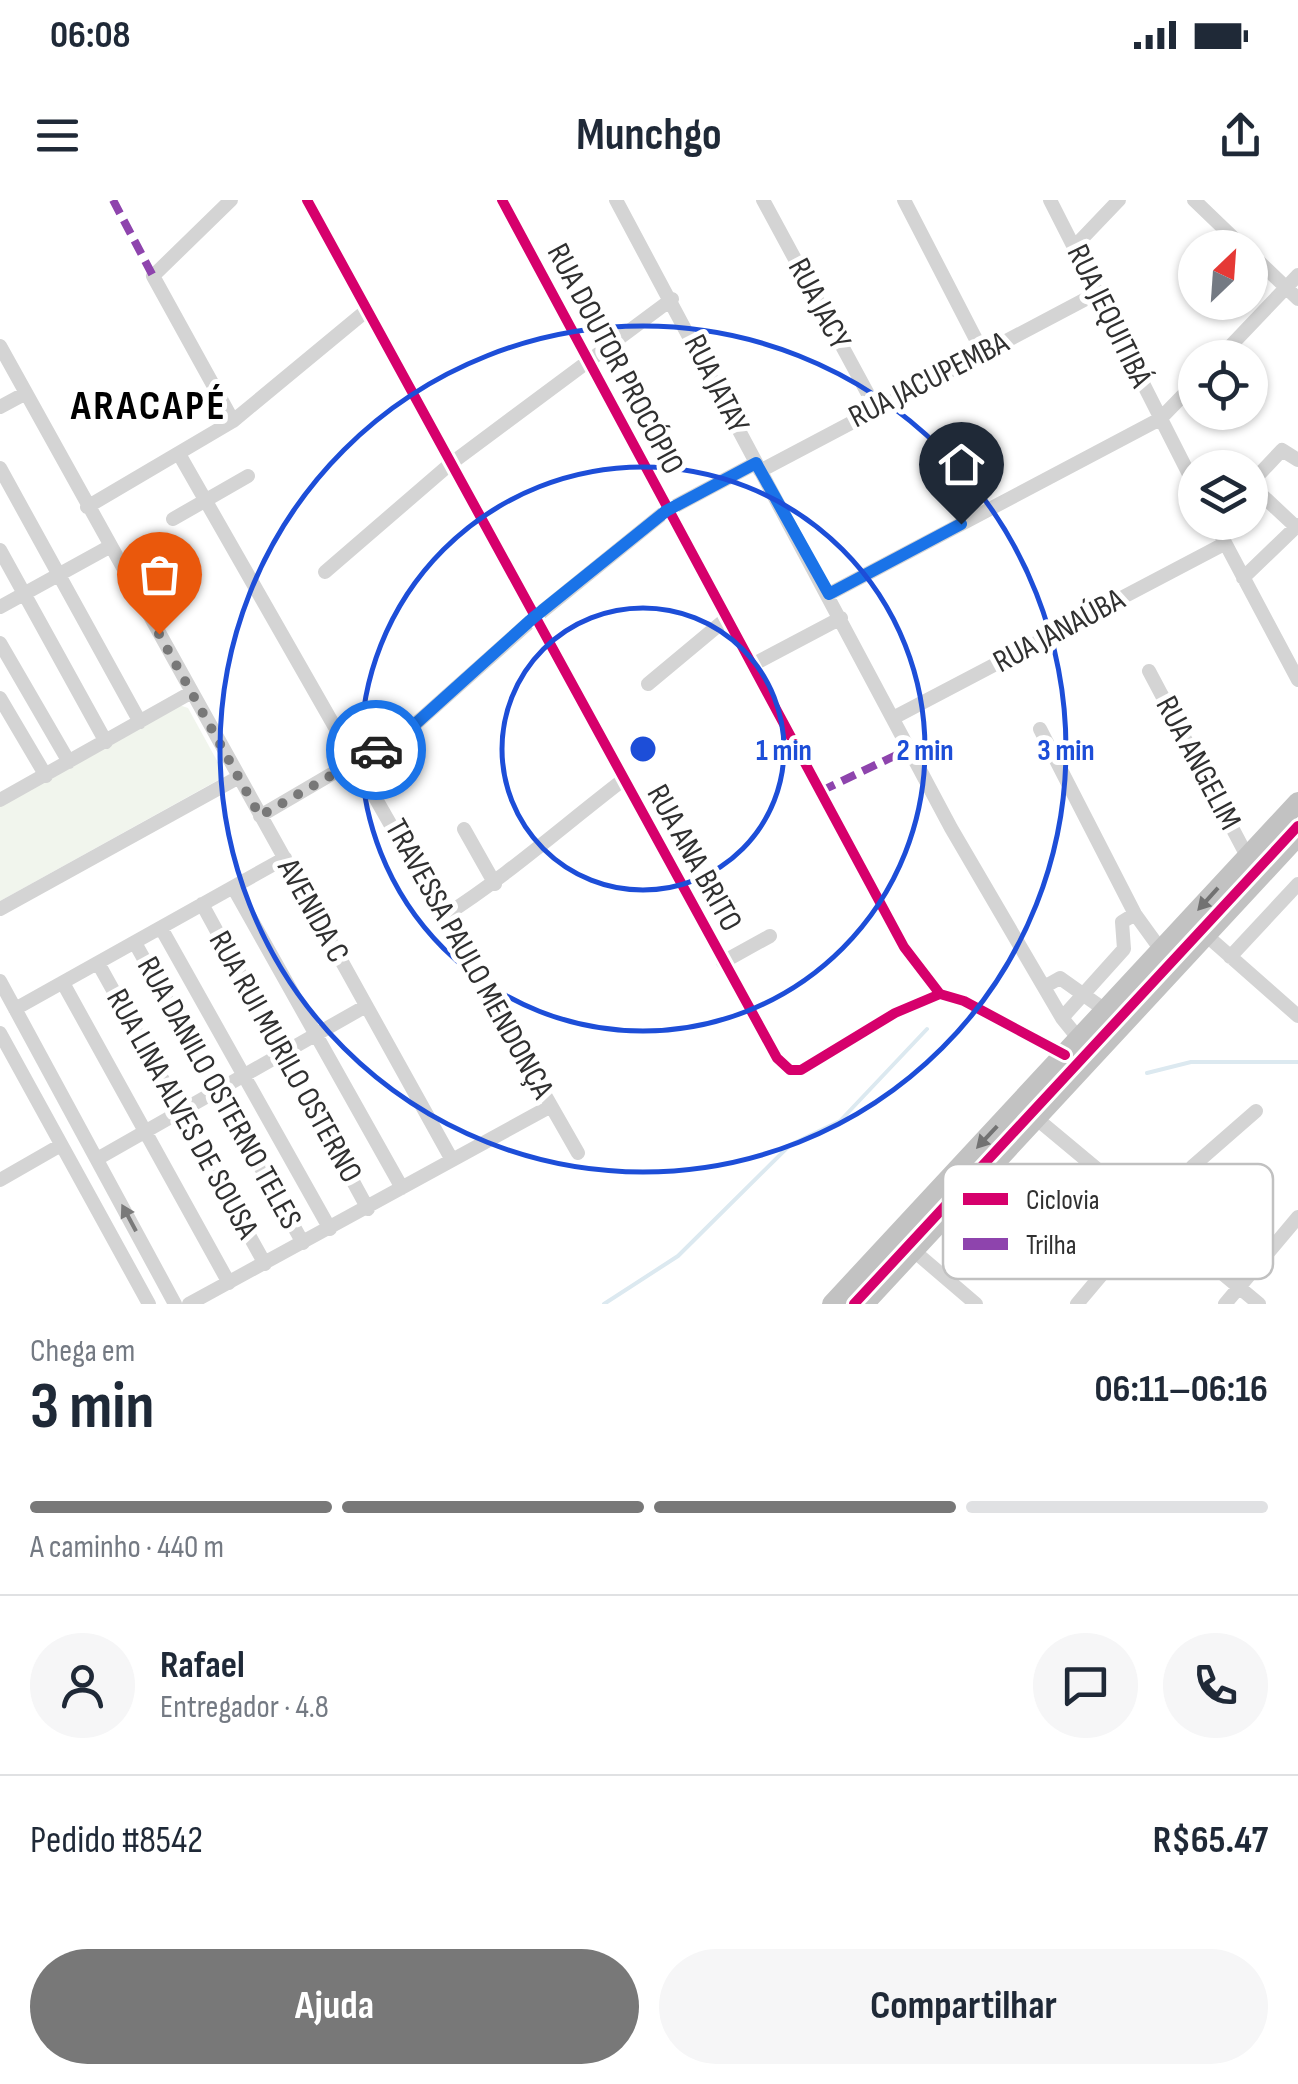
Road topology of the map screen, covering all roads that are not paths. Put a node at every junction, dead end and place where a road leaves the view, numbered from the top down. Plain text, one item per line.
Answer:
1 (231, 200) edge
2 (307, 200) edge
3 (616, 200) edge
4 (763, 200) edge
5 (904, 200) edge
6 (1050, 200) edge
7 (1119, 200) edge
8 (1194, 200) edge
9 (503, 201) edge
10 (1225, 230) edge
11 (1075, 246) junction
12 (1268, 270) edge
13 (1298, 275) edge
14 (1286, 288) junction
15 (1099, 292) junction
16 (672, 299) junction
17 (1298, 299) edge
18 (366, 311) junction
19 (1236, 340) edge
20 (0, 346) edge
21 (983, 353) junction
22 (588, 360) junction
23 (26, 393) junction
24 (1178, 400) edge
25 (0, 407) edge
26 (875, 408) junction
27 (1160, 419) junction
28 (232, 421) junction
29 (1178, 453) edge
30 (179, 454) junction
31 (1298, 460) edge
32 (448, 465) junction
33 (1268, 465) edge
34 (758, 467) junction
35 (0, 468) edge
36 (248, 476) dead end
37 (206, 500) junction
38 (1268, 500) edge
39 (87, 507) junction
40 (666, 511) junction
41 (172, 519) dead end
42 (1297, 526) edge
43 (1222, 540) edge
44 (1224, 544) junction
45 (109, 547) junction
46 (0, 550) edge
47 (326, 572) dead end
48 (60, 574) junction
49 (1242, 578) junction
50 (25, 594) junction
51 (829, 594) junction
52 (0, 607) edge
53 (533, 618) junction
54 (842, 618) junction
55 (726, 619) junction
56 (0, 643) edge
57 (752, 665) junction
58 (1149, 671) dead end
59 (1298, 680) edge
60 (648, 684) dead end
61 (192, 692) junction
62 (0, 698) edge
63 (893, 718) junction
64 (140, 722) junction
65 (1040, 730) dead end
66 (106, 742) junction
67 (69, 762) junction
68 (358, 762) junction
69 (46, 776) junction
70 (239, 778) junction
71 (623, 780) junction
72 (2, 795) edge
73 (1298, 802) edge
74 (260, 816) junction
75 (464, 830) dead end
76 (1298, 836) edge
77 (1247, 856) junction
78 (284, 858) junction
79 (495, 884) junction
80 (1298, 884) edge
81 (233, 887) junction
82 (202, 904) junction
83 (0, 908) edge
84 (1135, 914) junction
85 (444, 916) junction
86 (161, 928) junction
87 (770, 936) dead end
88 (1206, 936) junction
89 (135, 943) junction
90 (1124, 948) junction
91 (1160, 950) junction
92 (1230, 957) junction
93 (723, 962) junction
94 (98, 963) junction
95 (1144, 967) junction
96 (0, 981) edge
97 (63, 983) junction
98 (1044, 988) junction
99 (1083, 991) junction
100 (940, 994) junction
101 (366, 1006) junction
102 (15, 1009) junction
103 (1105, 1010) junction
104 (1298, 1016) edge
105 (1062, 1018) junction
106 (0, 1033) edge
107 (316, 1035) junction
108 (1072, 1047) junction
109 (282, 1056) junction
110 (245, 1075) junction
111 (219, 1090) junction
112 (551, 1106) junction
113 (1256, 1110) dead end
114 (180, 1111) junction
115 (1037, 1118) junction
116 (144, 1131) junction
117 (61, 1146) junction
118 (578, 1153) dead end
119 (97, 1159) junction
120 (452, 1160) junction
121 (963, 1164) edge
122 (994, 1164) edge
123 (1091, 1164) edge
124 (1196, 1164) edge
125 (0, 1180) edge
126 (943, 1185) edge
127 (402, 1188) junction
128 (368, 1209) junction
129 (1298, 1217) edge
130 (943, 1219) edge
131 (330, 1229) junction
132 (303, 1242) junction
133 (1273, 1247) edge
134 (914, 1250) junction
135 (266, 1264) junction
136 (943, 1275) edge
137 (947, 1279) edge
138 (1098, 1279) edge
139 (1228, 1279) edge
140 (1246, 1279) edge
141 (230, 1282) junction
142 (1239, 1288) junction
143 (149, 1304) edge
144 (175, 1304) edge
145 (189, 1304) edge
146 (832, 1304) edge
147 (864, 1304) edge
148 (976, 1304) edge
149 (1077, 1304) edge
150 (1225, 1304) edge
151 (1259, 1304) edge

1 - 28 street
2 - 18 street, RUA ANA BRITO
3 - 16 street, RUA JATAY
4 - 26 street, RUA JACY
5 - 21 street
6 - 11 street, RUA JEQUITIBÁ
7 - 11 street
8 - 10 street
9 - 22 street, RUA DOUTOR PROCÓPIO
11 - 15 street, RUA JEQUITIBÁ
12 - 14 street
13 - 14 street
14 - 17 street
14 - 19 street
15 - 21 street, RUA JACUPEMBA
15 - 27 street, RUA JEQUITIBÁ
16 - 22 street
16 - 34 street, RUA JATAY
18 - 28 street
18 - 32 street, RUA ANA BRITO
20 - 23 street, AVENIDA C
21 - 26 street, RUA JACUPEMBA
22 - 32 street
22 - 40 street, RUA DOUTOR PROCÓPIO
23 - 25 street
23 - 39 street, AVENIDA C
24 - 27 street
26 - 34 street, RUA JACUPEMBA
27 - 29 street, RUA JEQUITIBÁ
27 - 51 street
28 - 30 street
30 - 37 street, TRAVESSA PAULO MENDONÇA
30 - 39 street
31 - 33 street
32 - 47 street
32 - 53 street, RUA ANA BRITO
34 - 40 street, RUA JACUPEMBA
34 - 51 street, RUA JATAY
35 - 48 street
36 - 37 street
37 - 41 street
37 - 68 street, TRAVESSA PAULO MENDONÇA
38 - 42 street
39 - 45 street, AVENIDA C
40 - 53 street, RUA JACUPEMBA
40 - 55 street, RUA DOUTOR PROCÓPIO
42 - 49 street
43 - 44 street
44 - 49 street
44 - 63 street, RUA JANAÚBA
45 - 48 street
45 - 61 street, AVENIDA C
46 - 50 street
48 - 50 street
48 - 64 street
49 - 59 street
50 - 52 street
50 - 66 street
51 - 54 street, RUA JATAY
53 - 68 street, RUA JACUPEMBA
53 - 71 street, RUA ANA BRITO
54 - 57 street
54 - 63 street, RUA JATAY
55 - 57 street, RUA DOUTOR PROCÓPIO
55 - 60 street
56 - 67 street
57 - 100 street, RUA DOUTOR PROCÓPIO
58 - 77 street, RUA ANGELIM
61 - 64 street
61 - 70 street, AVENIDA C
62 - 69 street
63 - 98 street, RUA JATAY
64 - 66 street
65 - 84 street
66 - 67 street
67 - 69 street
68 - 74 street, RUA JACUPEMBA
68 - 85 street, TRAVESSA PAULO MENDONÇA
69 - 72 street
70 - 74 street, AVENIDA C
70 - 83 street
71 - 79 street
71 - 93 street, RUA ANA BRITO
73 - 77 highway
74 - 78 street, AVENIDA C
75 - 79 street
76 - 88 highway
77 -> 91 highway
78 - 81 street
78 - 101 street, AVENIDA C
79 - 85 street
80 - 92 street
81 - 82 street
81 - 107 street
82 - 86 street
82 - 109 street, RUA RUI MURILO OSTERNO
84 - 90 street
84 - 91 street
85 - 112 street, TRAVESSA PAULO MENDONÇA
86 - 89 street
86 - 110 street
87 - 93 street
88 - 92 street
88 - 115 highway
89 - 94 street
89 - 111 street, RUA DANILO OSTERNO TELES
90 - 95 street
90 - 99 street
91 - 95 highway
92 - 104 street
93 - 100 street, RUA ANA BRITO
94 - 97 street
94 - 114 street, RUA LINA ALVES DE SOUSA
95 - 103 highway
96 - 102 street
97 - 102 street
97 - 116 street
98 - 99 street
98 - 105 street, RUA JATAY
99 - 103 street
99 - 105 street
100 - 108 street
101 - 107 street
101 - 120 street, AVENIDA C
102 - 119 street
103 - 108 highway
105 - 108 street, RUA JATAY
106 - 117 street
107 - 109 street
107 - 127 street
108 -> 121 highway
109 - 110 street
109 - 128 street, RUA RUI MURILO OSTERNO
110 - 111 street
110 - 131 street
111 - 114 street
111 - 132 street, RUA DANILO OSTERNO TELES
112 - 118 street, TRAVESSA PAULO MENDONÇA
112 - 120 street
113 - 124 street
114 - 116 street
114 - 135 street, RUA LINA ALVES DE SOUSA
115 - 122 highway
115 - 123 street
116 - 119 street
116 - 141 street
117 - 125 street
117 - 143 street
144 -> 119 street
120 - 127 street
126 -> 146 highway
127 - 128 street
128 - 131 street
129 - 133 street
130 - 134 highway
131 - 132 street
132 - 135 street
134 - 136 street
134 - 147 highway
135 - 141 street
137 - 148 street
138 - 149 street
139 - 142 street
140 - 142 street
141 - 145 street
142 - 150 street
142 - 151 street

